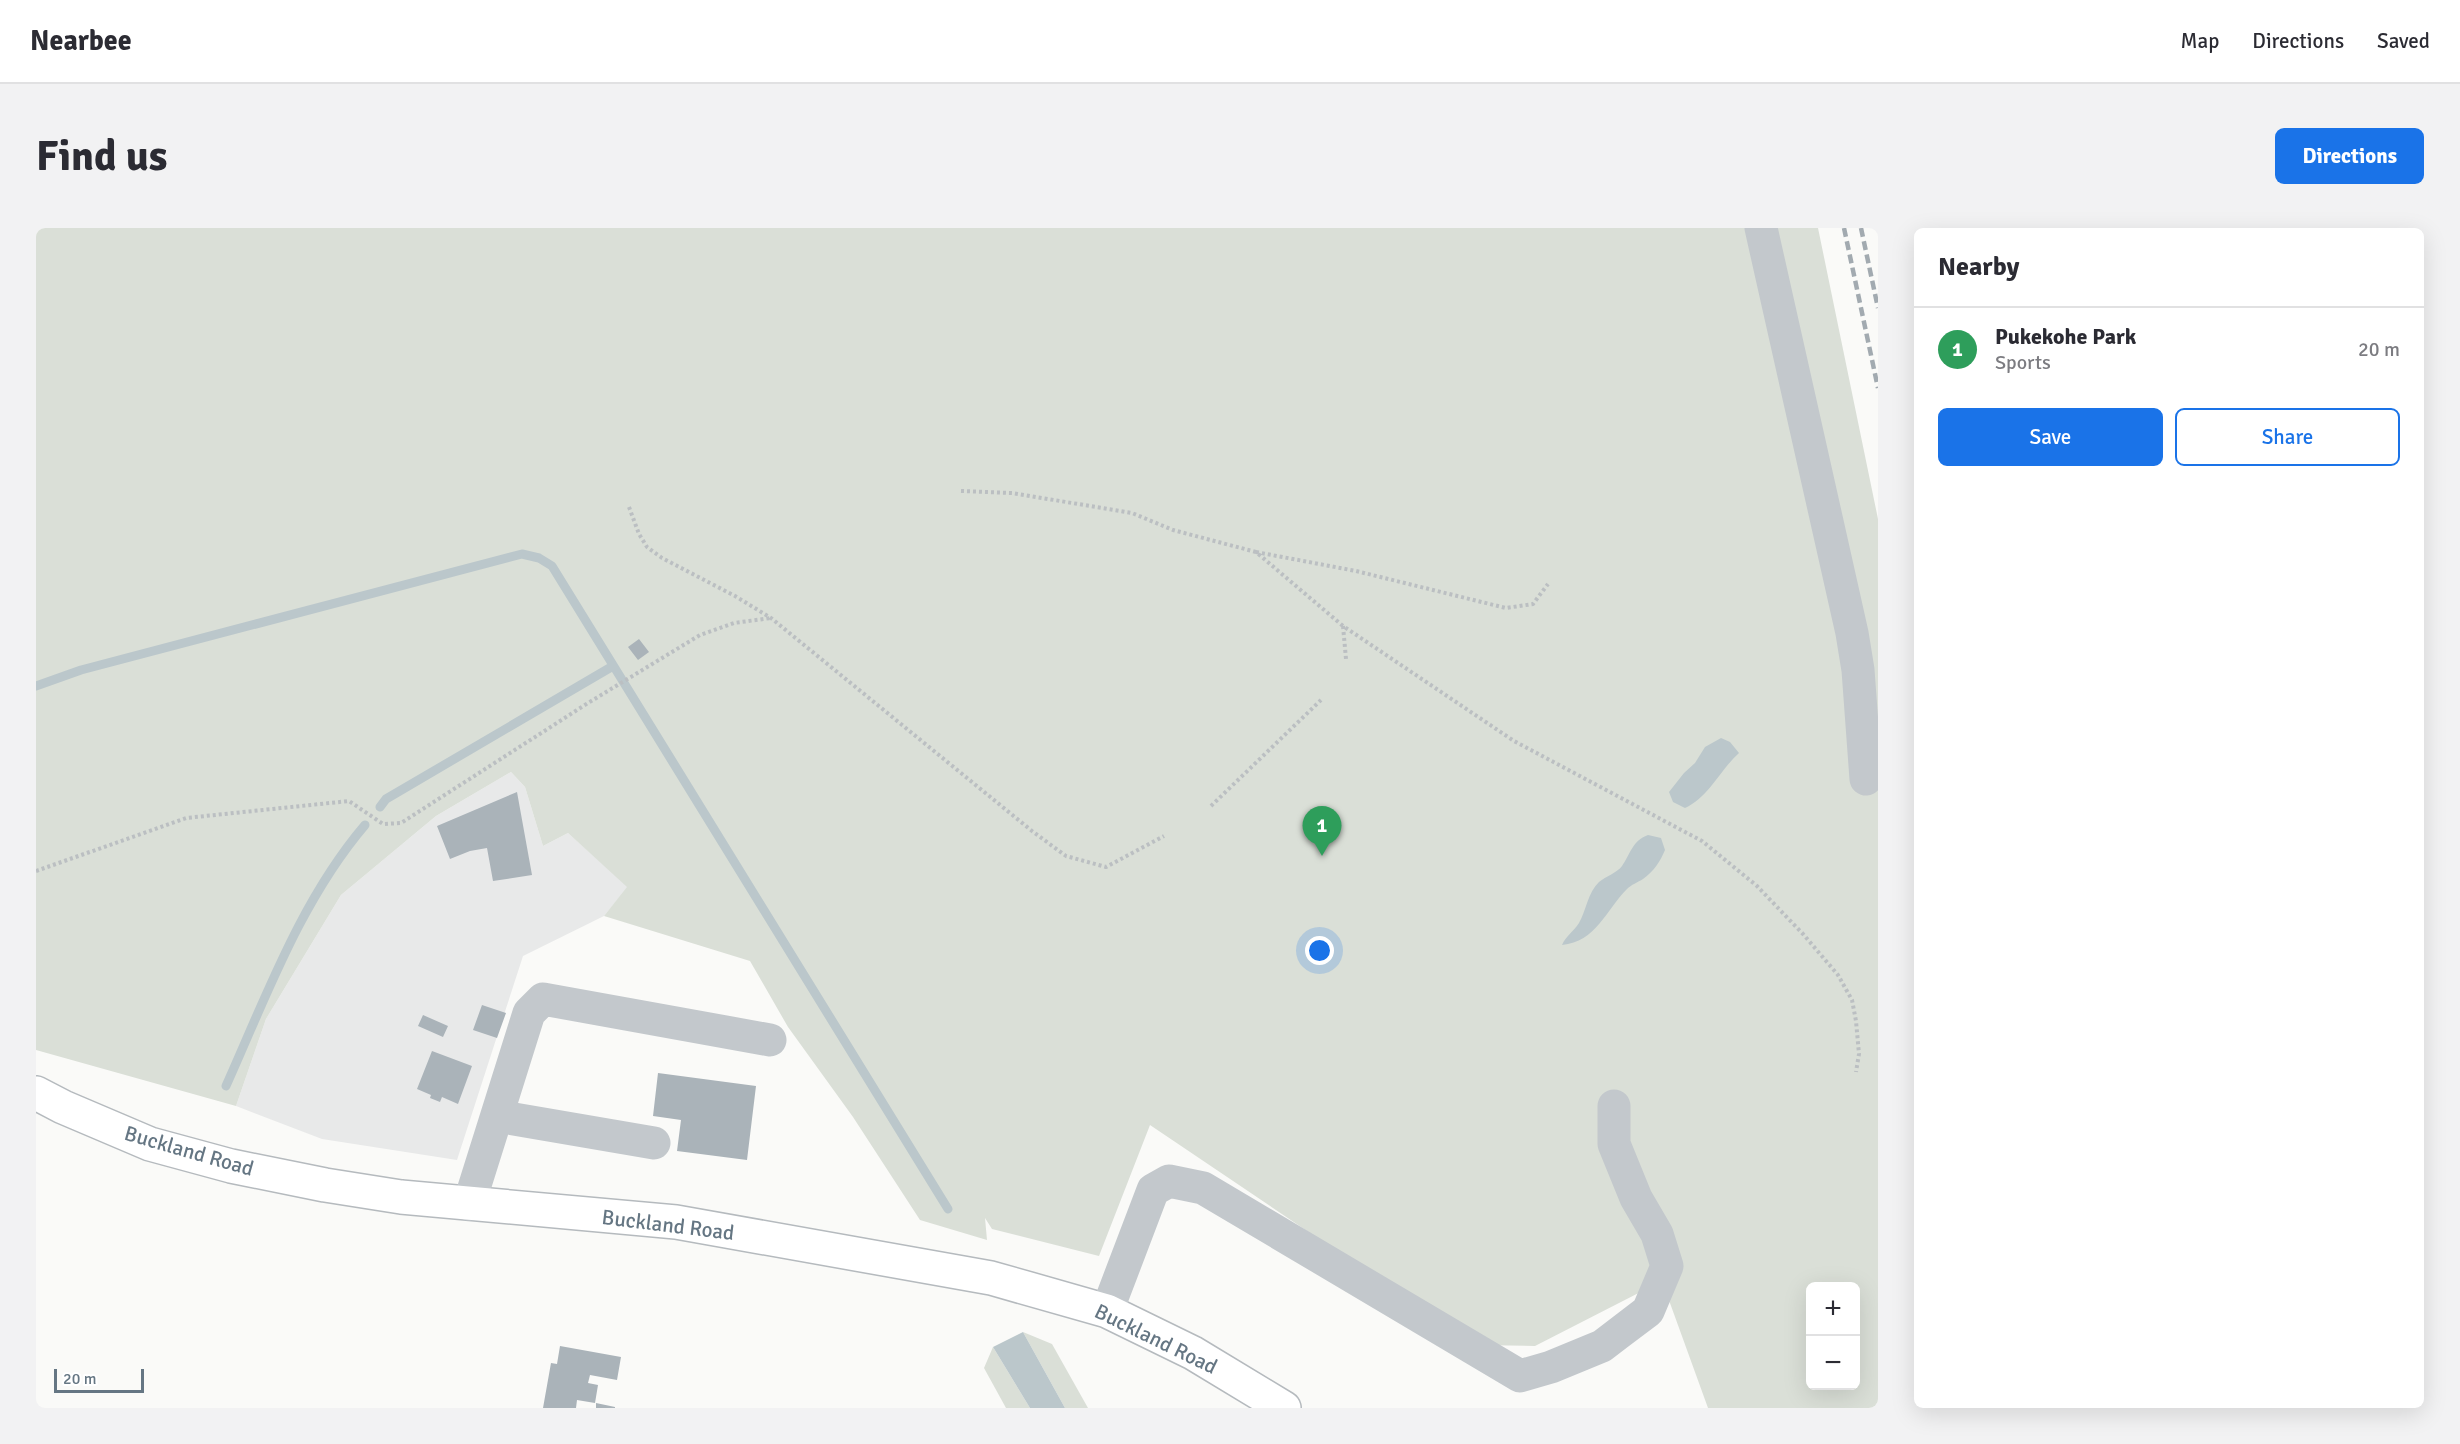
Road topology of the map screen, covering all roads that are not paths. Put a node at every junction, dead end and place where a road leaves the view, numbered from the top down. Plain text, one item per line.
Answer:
1 (1761, 228) edge
2 (1866, 779) dead end
3 (770, 1040) dead end
4 (36, 1093) edge
5 (1614, 1107) dead end
6 (497, 1116) junction
7 (654, 1143) dead end
8 (469, 1204) junction
9 (1107, 1311) junction
10 (1284, 1408) edge

1 - 2 lane
3 - 6 lane
4 - 8 main road, Buckland Road
5 - 9 lane
6 - 7 lane
6 - 8 lane
8 - 9 main road, Buckland Road
9 - 10 main road, Buckland Road

